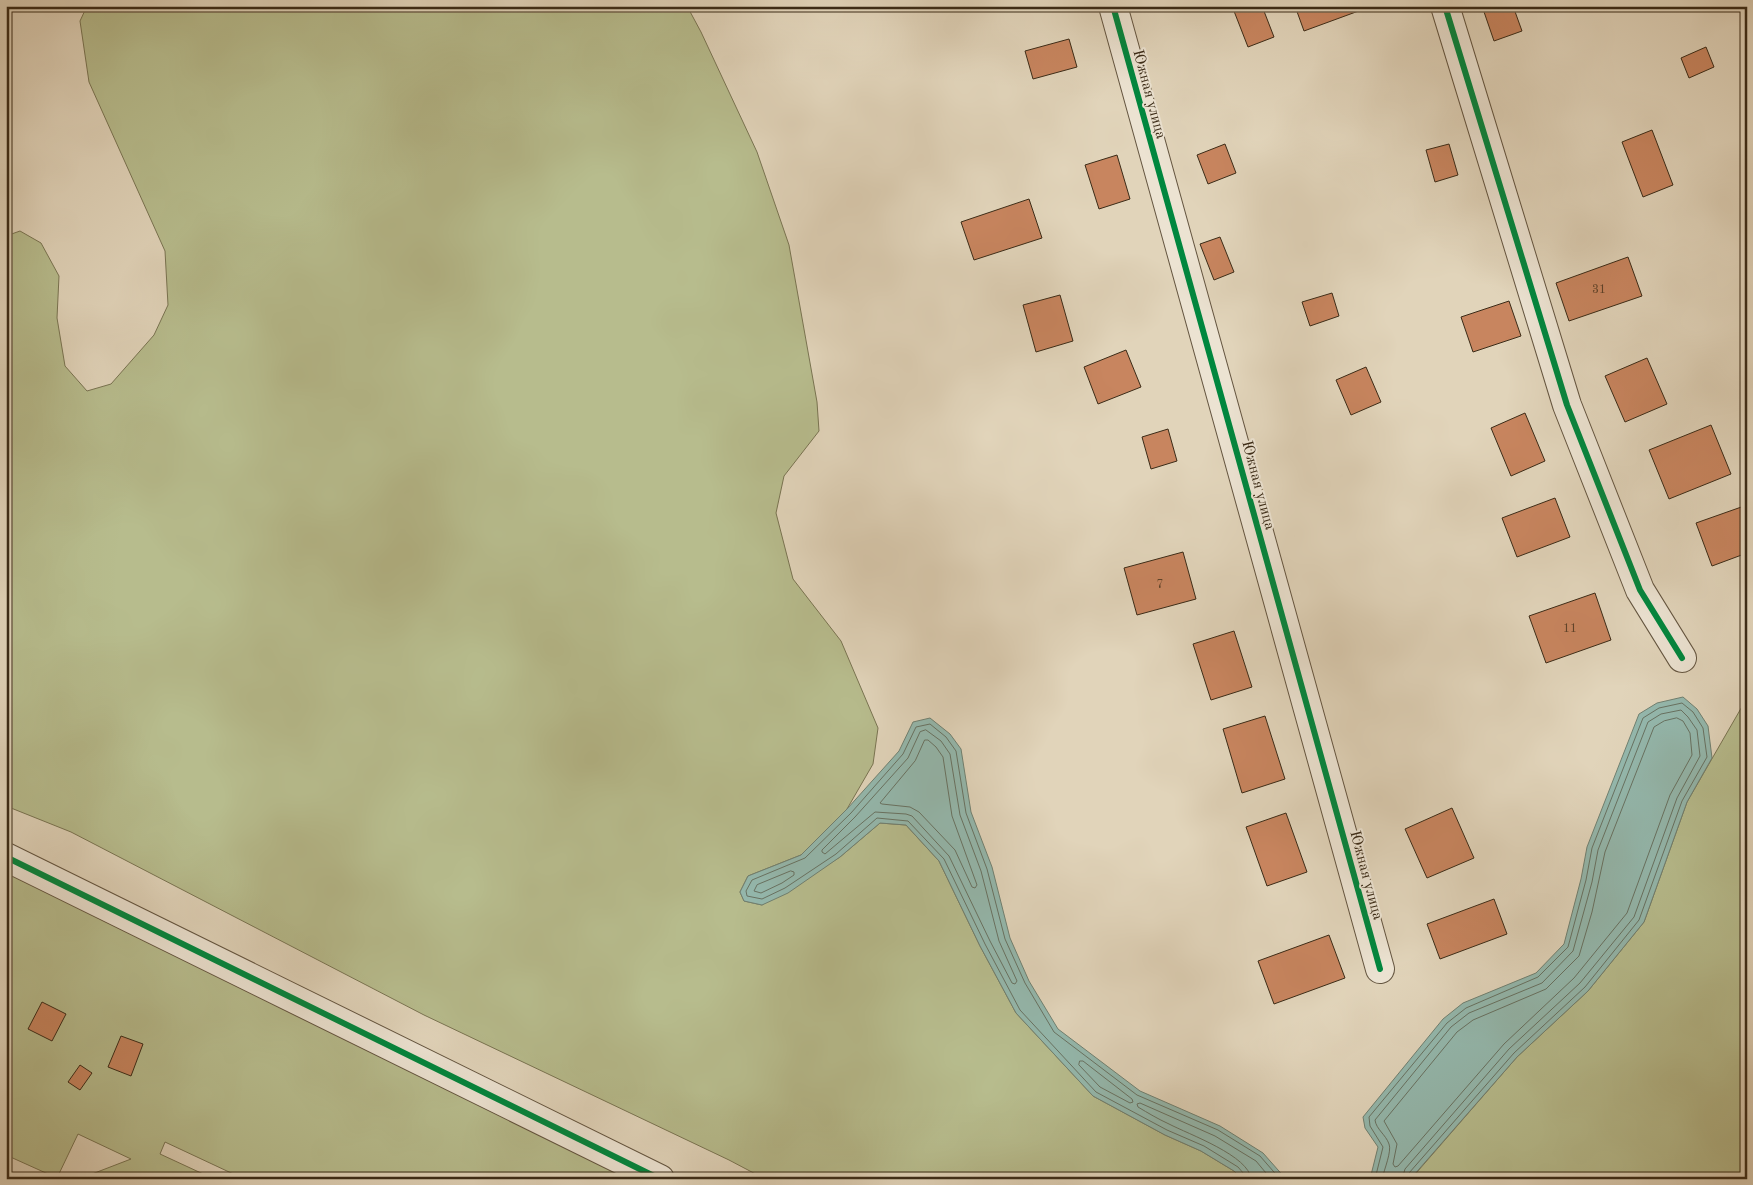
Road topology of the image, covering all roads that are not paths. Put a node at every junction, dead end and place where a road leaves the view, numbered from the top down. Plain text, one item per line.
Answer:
1 (1113, 6) edge
2 (1445, 6) edge
3 (1682, 658) dead end
4 (6, 857) edge
5 (1380, 970) dead end
6 (660, 1179) edge

1 - 5 street, Южная улица
2 - 3 street
4 - 6 street

